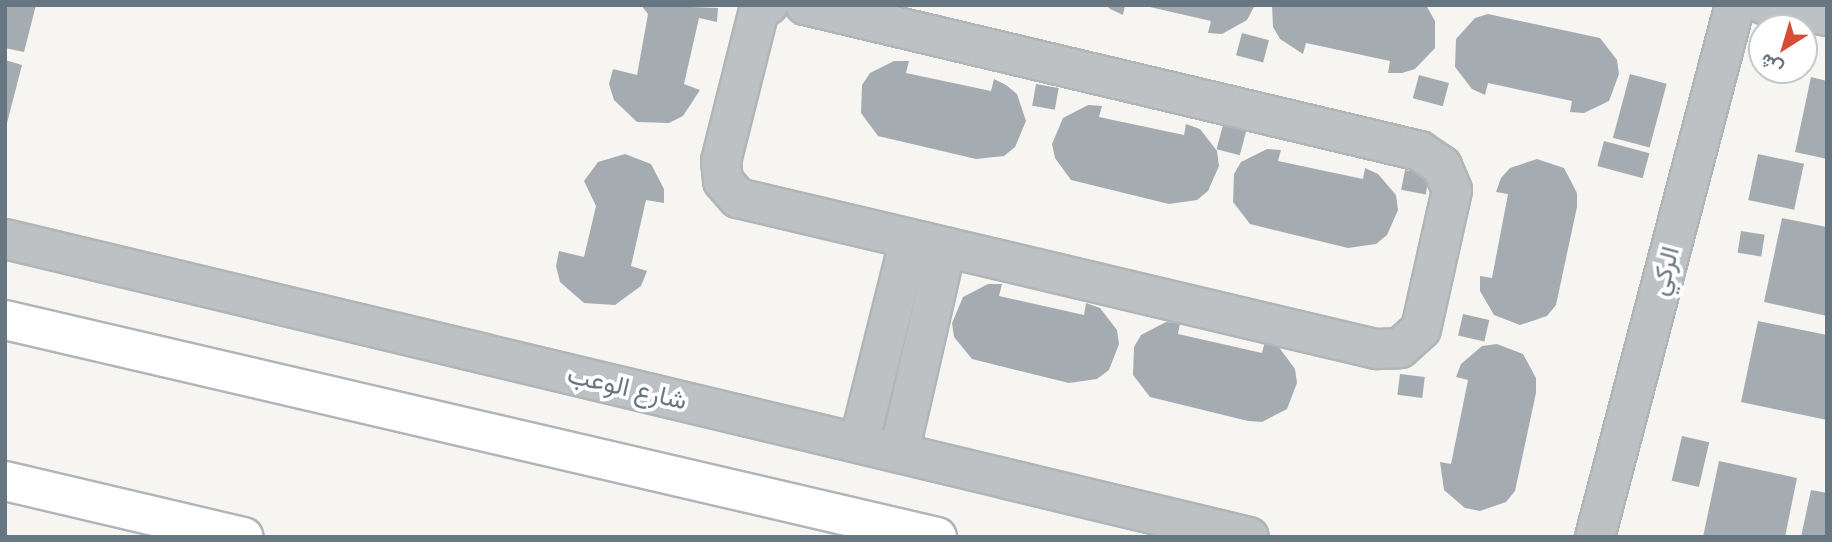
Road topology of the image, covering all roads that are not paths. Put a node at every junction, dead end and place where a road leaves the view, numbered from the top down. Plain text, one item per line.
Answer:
1 (768, 5) edge
2 (805, 5) edge
3 (1735, 5) edge
4 (1765, 5) edge
5 (1827, 16) edge
6 (5, 239) edge
7 (909, 239) junction
8 (946, 247) junction
9 (5, 320) edge
10 (859, 443) junction
11 (899, 453) junction
12 (5, 481) edge
13 (244, 537) edge
14 (937, 537) edge
15 (1249, 537) edge
16 (1595, 537) edge

1 - 7 street
2 - 8 street
3 - 16 street, الركي
4 - 5 street
6 - 10 street, شارع الوعب
7 - 8 street
7 - 10 street
8 - 11 street
9 - 14 main road
10 - 11 street, شارع الوعب
11 - 15 street, شارع الوعب
12 - 13 main road

